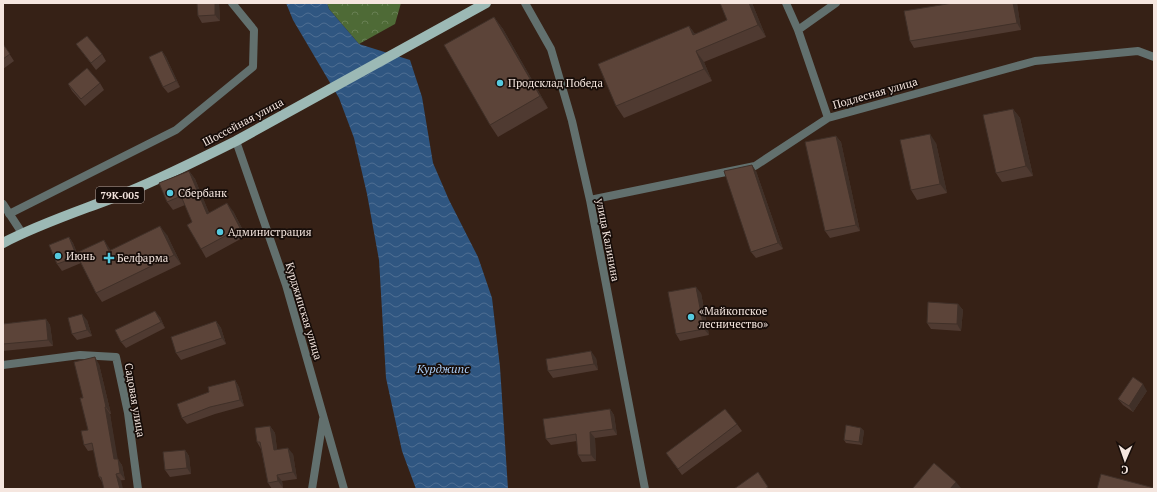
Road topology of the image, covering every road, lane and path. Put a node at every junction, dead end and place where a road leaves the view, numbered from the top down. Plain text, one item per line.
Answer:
1 (232, 3) edge
2 (486, 3) edge
3 (525, 3) edge
4 (786, 3) edge
5 (836, 3) edge
6 (798, 30) junction
7 (1154, 57) edge
8 (828, 118) junction
9 (236, 141) junction
10 (590, 200) junction
11 (3, 204) edge
12 (9, 214) junction
13 (22, 233) junction
14 (3, 243) edge
15 (3, 365) edge
16 (324, 416) junction
17 (138, 489) edge
18 (312, 489) edge
19 (344, 489) edge
20 (645, 489) edge

1 - 12 street
2 - 9 main road, Шоссейная улица / 79К-005
3 - 10 street, улица Калинина
4 - 6 street
5 - 6 street
6 - 8 street
7 - 8 street, Подлесная улица
8 - 10 street, Подлесная улица
9 - 13 main road, Шоссейная улица / 79К-005
9 - 16 street, Курджипская улица
10 - 20 street, улица Калинина
11 - 12 street
12 - 13 street
13 - 14 main road, Шоссейная улица / 79К-005
15 - 17 street, Садовая улица
16 - 18 street
16 - 19 street, Курджипская улица

